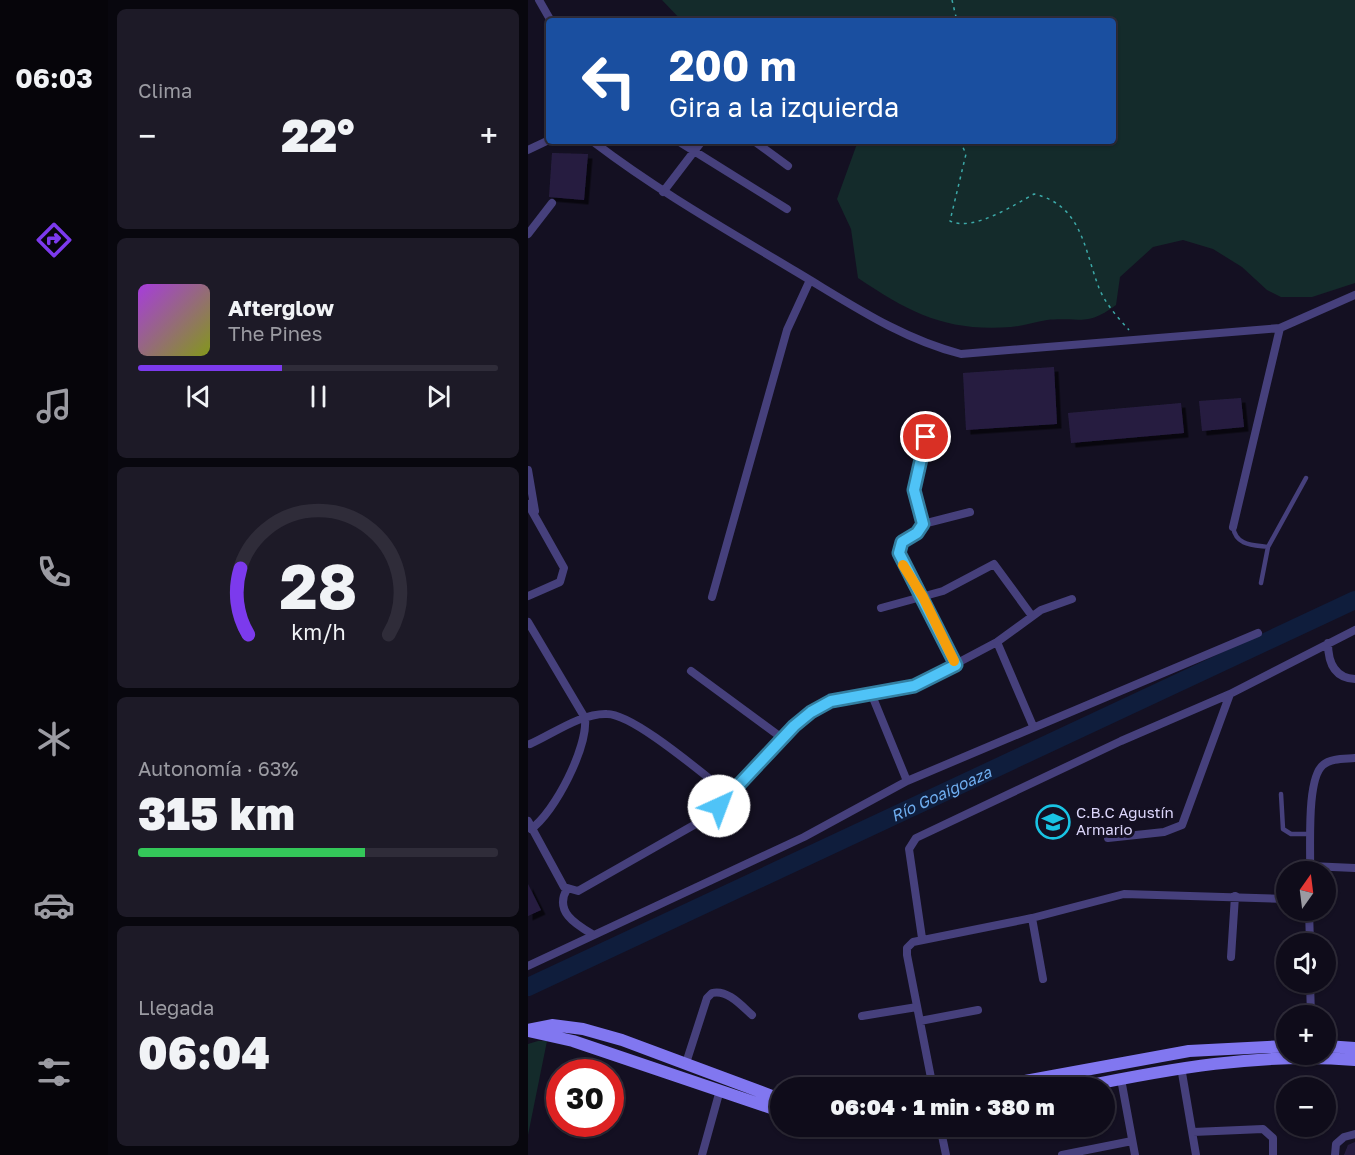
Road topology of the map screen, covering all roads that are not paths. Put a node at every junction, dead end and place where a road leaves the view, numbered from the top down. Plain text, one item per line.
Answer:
1 (539, 0) edge
2 (548, 18) edge
3 (546, 141) edge
4 (596, 144) edge
5 (683, 144) edge
6 (700, 144) edge
7 (758, 144) edge
8 (528, 150) edge
9 (694, 151) junction
10 (788, 166) dead end
11 (663, 192) junction
12 (552, 203) dead end
13 (787, 208) dead end
14 (528, 232) edge
15 (810, 280) junction
16 (1355, 295) edge
17 (1280, 328) junction
18 (926, 437) dead end
19 (528, 470) edge
20 (1306, 478) dead end
21 (529, 483) edge
22 (528, 504) edge
23 (535, 512) junction
24 (970, 512) dead end
25 (923, 524) junction
26 (1233, 527) joint
27 (1268, 547) junction
28 (1261, 583) dead end
29 (528, 596) edge
30 (712, 597) dead end
31 (923, 597) junction
32 (1072, 599) dead end
33 (881, 608) dead end
34 (1032, 616) junction
35 (528, 622) edge
36 (1355, 630) edge
37 (1258, 633) dead end
38 (997, 642) junction
39 (1328, 643) junction
40 (956, 665) junction
41 (692, 671) dead end
42 (1355, 679) edge
43 (871, 693) junction
44 (1230, 694) junction
45 (585, 718) junction
46 (1032, 726) junction
47 (782, 738) junction
48 (529, 743) edge
49 (1355, 758) edge
50 (907, 781) junction
51 (729, 794) junction
52 (1281, 794) dead end
53 (530, 825) edge
54 (1311, 834) junction
55 (1108, 838) dead end
56 (1310, 861) edge
57 (1336, 868) edge
58 (1355, 868) edge
59 (567, 889) junction
60 (1235, 896) junction
61 (1276, 898) edge
62 (1032, 918) junction
63 (592, 934) junction
64 (922, 938) junction
65 (1231, 957) dead end
66 (528, 966) edge
67 (1043, 979) dead end
68 (916, 1007) junction
69 (978, 1010) dead end
70 (752, 1015) dead end
71 (862, 1016) dead end
72 (920, 1021) junction
73 (528, 1030) edge
74 (1276, 1047) edge
75 (1336, 1047) edge
76 (1355, 1048) edge
77 (1276, 1058) edge
78 (1336, 1058) edge
79 (1355, 1060) edge
80 (686, 1063) junction
81 (1181, 1067) junction
82 (931, 1077) edge
83 (1047, 1077) edge
84 (1120, 1079) junction
85 (1115, 1080) edge
86 (720, 1090) junction
87 (746, 1092) junction
88 (770, 1097) edge
89 (770, 1105) edge
90 (1193, 1132) junction
91 (1355, 1134) edge
92 (942, 1137) edge
93 (1132, 1141) junction
94 (702, 1155) edge
95 (946, 1155) edge
96 (1062, 1155) edge
97 (1135, 1155) edge
98 (1196, 1155) edge
99 (1274, 1155) edge
100 (1335, 1155) edge

1 - 2 street
3 - 8 street
4 - 11 street
5 - 9 street
6 - 9 street
7 - 10 street
9 - 11 street
9 - 13 street
11 - 15 street
12 - 14 street
15 - 17 street
15 - 30 street
16 - 17 street
17 - 26 street
18 - 25 street
19 - 21 street
20 - 27 lane
21 - 23 street
22 - 23 street
23 - 29 street
24 - 25 street
25 - 31 street
26 - 27 lane
27 - 28 lane
31 - 33 street
31 - 34 street
31 - 40 street
32 - 34 street
34 - 38 street
35 - 45 street
36 - 39 street
37 - 46 street
38 - 40 street
38 - 46 street
39 - 42 street
39 - 44 street
40 - 43 street
41 - 47 street
43 - 47 street
43 - 50 street
44 - 55 street
44 - 64 street
45 - 48 street
45 - 51 street
45 - 53 street
46 - 50 street
47 - 51 street
49 - 54 street
50 - 63 street
51 - 59 street
52 - 54 lane
53 - 59 street
54 - 56 street
57 - 58 street
59 - 63 street
60 - 61 street
60 - 62 street
60 - 65 street
62 - 64 street
62 - 67 street
63 - 66 street
64 - 68 street
68 - 71 street
68 - 72 street
69 - 72 street
70 - 80 street
72 - 82 street
73 - 80 main road
73 - 86 main road
74 - 83 main road
75 - 76 main road
77 - 81 main road
78 - 79 main road
80 - 87 main road
81 - 84 main road
81 - 90 street
84 - 85 main road
84 - 93 street
86 - 87 main road
86 - 94 street
87 - 88 main road
87 - 89 main road
90 - 98 street
90 - 99 street
91 - 100 street
92 - 95 street
93 - 96 street
93 - 97 street

